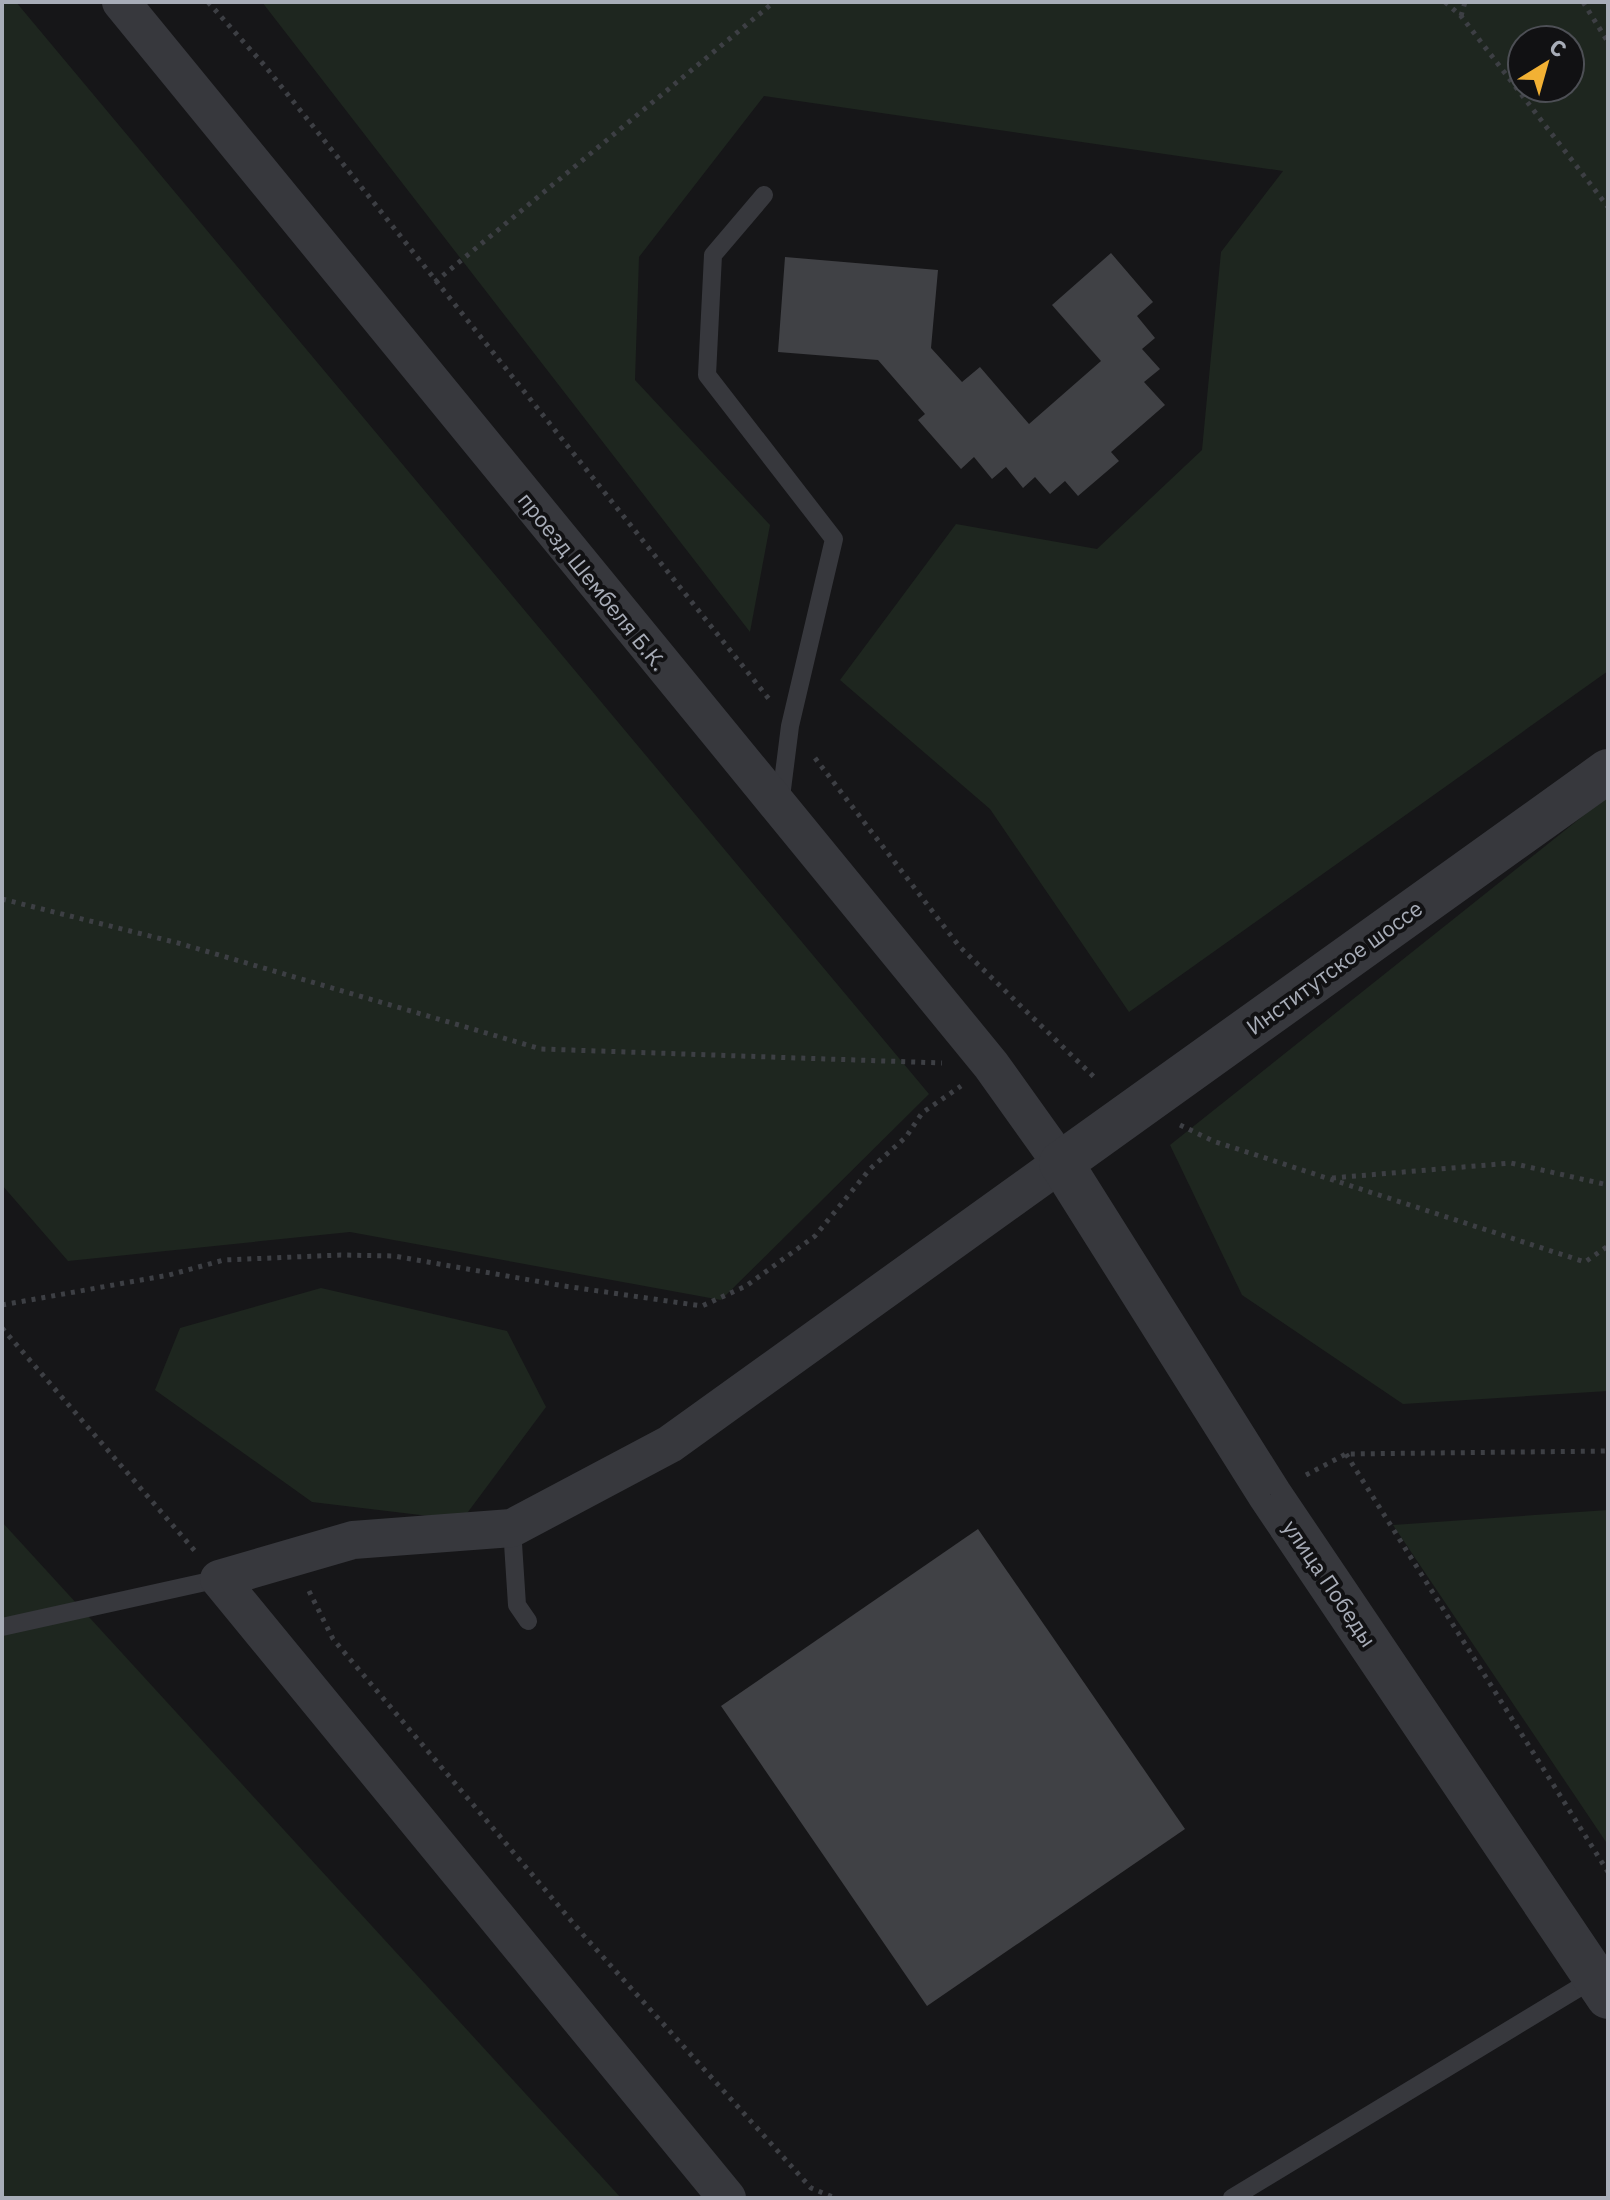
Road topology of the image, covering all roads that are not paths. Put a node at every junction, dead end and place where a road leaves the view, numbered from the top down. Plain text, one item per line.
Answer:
1 (121, 2) edge
2 (764, 195) dead end
3 (1608, 771) edge
4 (779, 809) junction
5 (1061, 1163) junction
6 (512, 1528) junction
7 (219, 1579) junction
8 (528, 1621) dead end
9 (2, 1627) edge
10 (1601, 1988) edge
11 (727, 2198) edge
12 (1232, 2198) edge

1 - 4 street, проезд Шембеля Б.К.
2 - 4 lane
3 - 5 street, Институтское шоссе
4 - 5 street, проезд Шембеля Б.К.
5 - 6 street
5 - 10 street, улица Победы
6 - 7 street
6 - 8 lane
7 - 9 lane
7 - 11 street
10 - 12 lane

